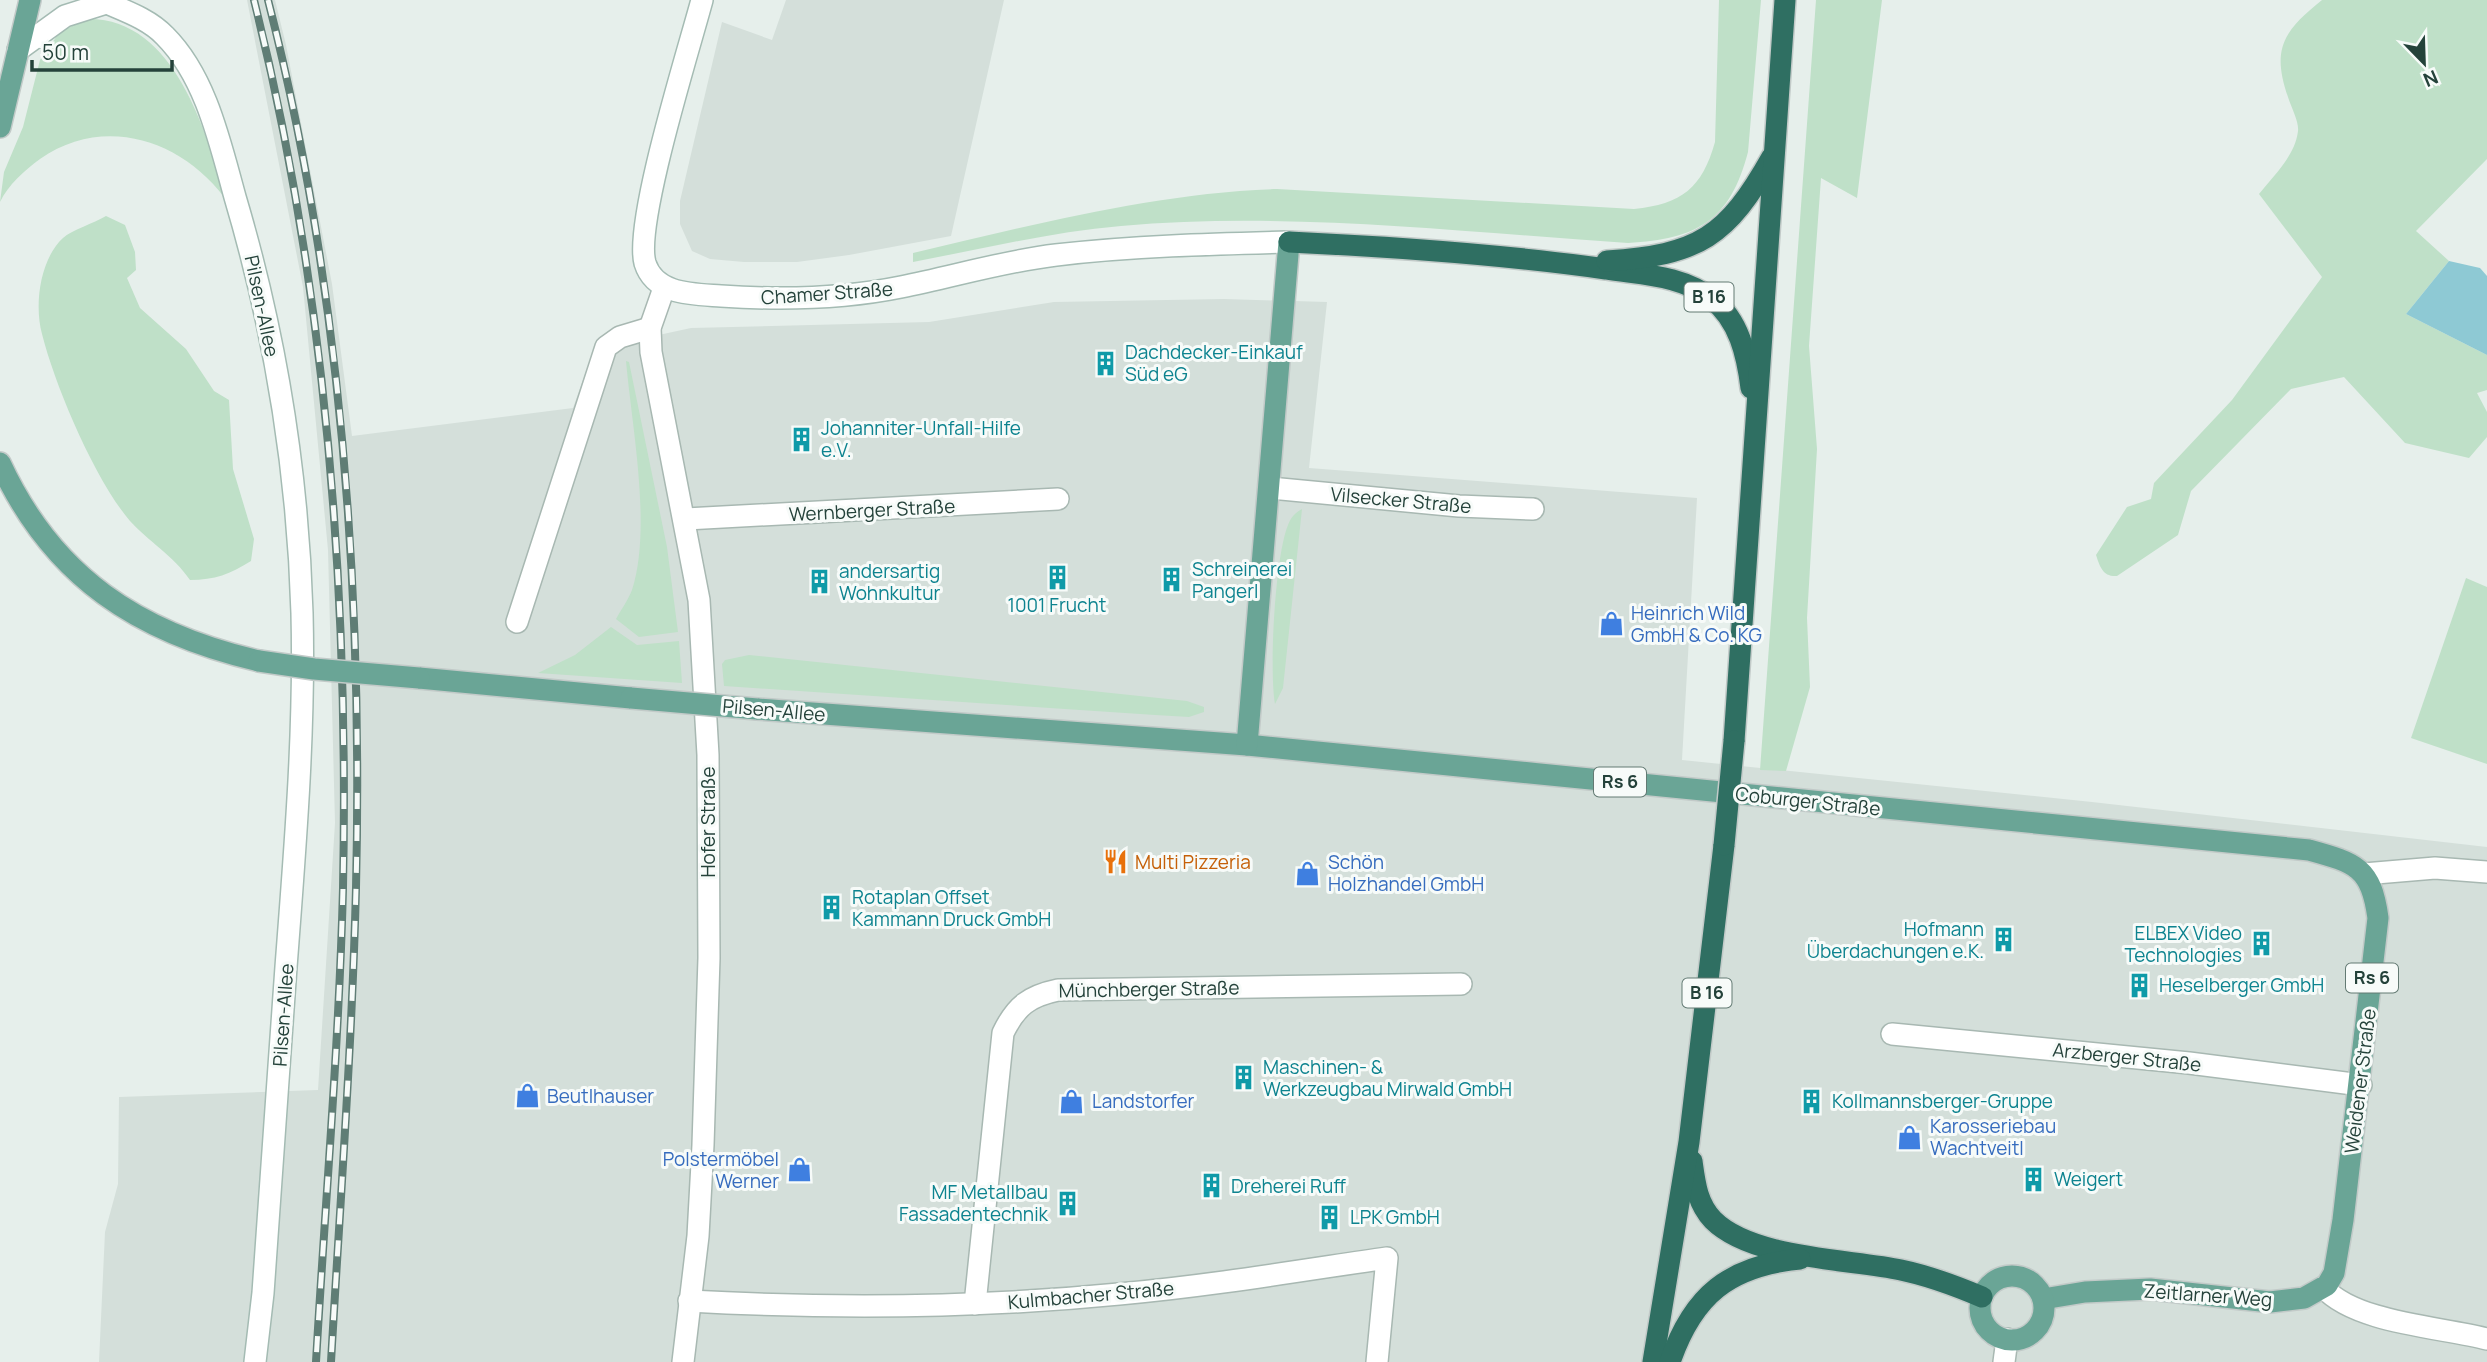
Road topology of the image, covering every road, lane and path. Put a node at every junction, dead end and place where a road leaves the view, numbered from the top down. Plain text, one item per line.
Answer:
1 (30, 0) edge
2 (702, 0) edge
3 (1785, 0) edge
4 (103, 1) edge
5 (18, 50) junction
6 (0, 127) edge
7 (1776, 149) junction
8 (1289, 243) junction
9 (1567, 263) junction
10 (664, 288) junction
11 (650, 328) junction
12 (1756, 432) junction
13 (0, 463) edge
14 (1270, 488) junction
15 (1058, 499) dead end
16 (1533, 509) dead end
17 (686, 519) junction
18 (517, 622) dead end
19 (1247, 746) junction
20 (1730, 793) junction
21 (2487, 872) edge
22 (2364, 874) junction
23 (1461, 984) dead end
24 (1892, 1034) dead end
25 (2361, 1085) junction
26 (1689, 1142) junction
27 (1813, 1258) junction
28 (2324, 1288) junction
29 (1982, 1297) junction
30 (2043, 1299) junction
31 (689, 1301) junction
32 (975, 1304) junction
33 (2007, 1339) junction
34 (2487, 1339) edge
35 (255, 1362) edge
36 (684, 1362) edge
37 (1377, 1362) edge
38 (1653, 1362) edge
39 (1670, 1362) edge
40 (2004, 1362) edge

1 - 5 main road
2 - 10 street
3 - 7 highway, B 16
4 - 5 street
4 - 35 street, Pilsen-Allee
5 - 6 main road
7 - 9 highway, B 16
7 - 12 highway, B 16
8 - 9 highway
8 - 10 street, Chamer Straße
8 - 14 main road
9 - 12 highway, B 16
10 - 11 street, Hofer Straße
11 - 17 street, Hofer Straße
11 - 18 street
12 - 20 highway, B 16, bridge
13 - 19 main road, Pilsen-Allee, bridge
14 - 16 street, Vilsecker Straße
14 - 19 main road
15 - 17 street, Wernberger Straße
17 - 31 street, Hofer Straße
19 - 20 main road, Coburger Straße / Rs 6
20 - 22 main road, Coburger Straße / Rs 6
20 - 26 highway, B 16, bridge
21 - 22 street
22 - 25 main road, Weidener Straße / Rs 6
23 - 32 street, Münchberger Straße
24 - 25 street, Arzberger Straße
25 - 28 main road, Weidener Straße / Rs 6
26 - 27 highway, B 16
26 - 38 highway, B 16
27 - 29 highway
27 - 39 highway
28 - 30 main road, Zeitlarner Weg
28 - 34 street
29 - 30 main road
29 - 33 main road
30 - 33 main road
31 - 32 street, Kulmbacher Straße
31 - 36 street, Hofer Straße
32 - 37 street, Kulmbacher Straße
33 - 40 street

